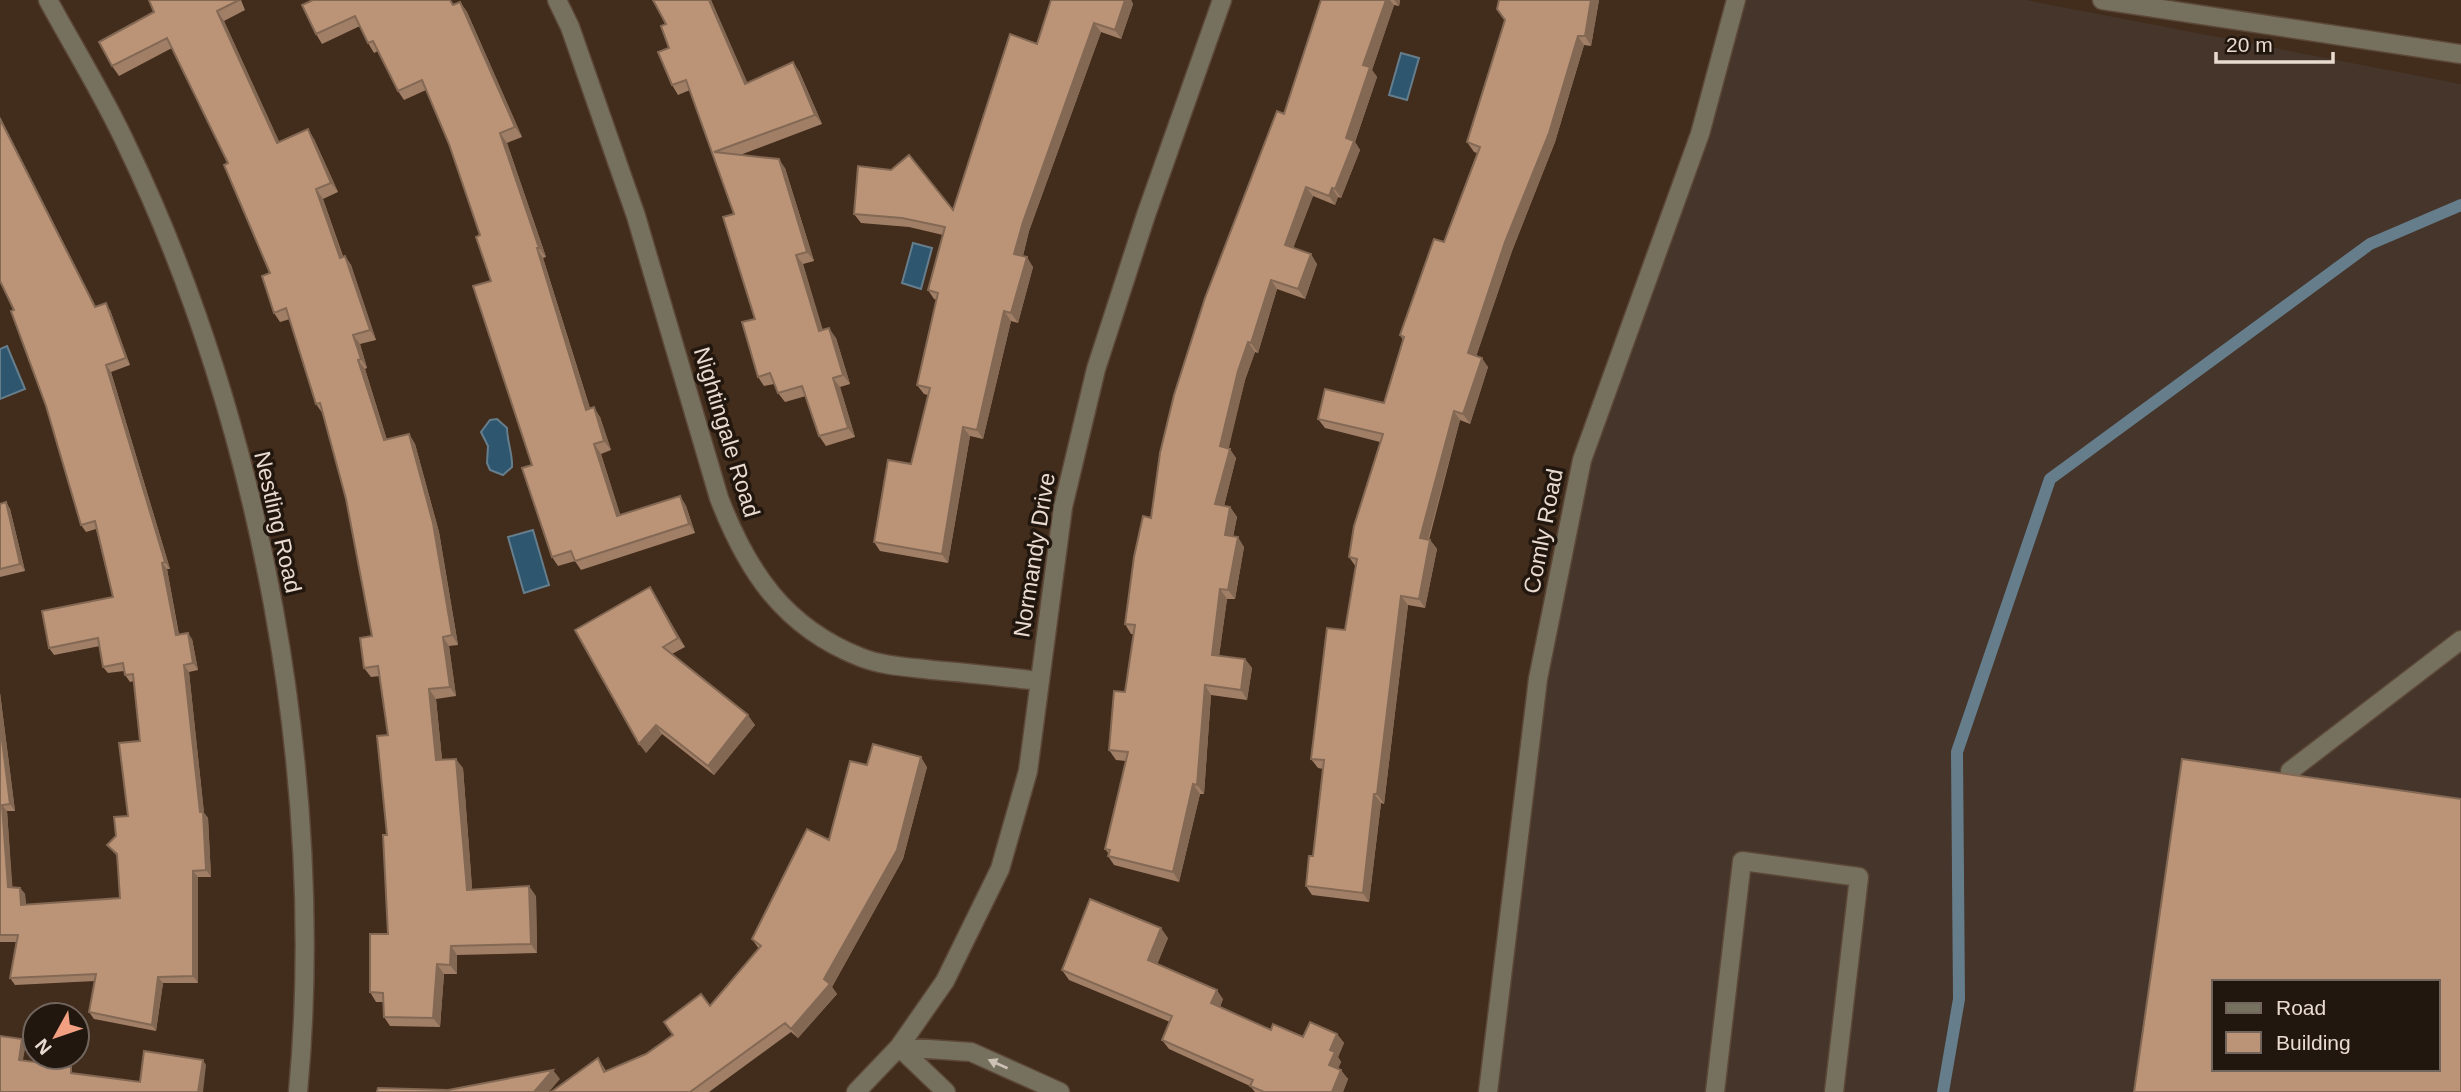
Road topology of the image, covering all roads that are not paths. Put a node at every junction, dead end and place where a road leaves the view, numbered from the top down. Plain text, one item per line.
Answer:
1 (48, 0) edge
2 (557, 0) edge
3 (1222, 0) edge
4 (1736, 0) edge
5 (2102, 0) edge
6 (2461, 54) edge
7 (2461, 640) edge
8 (1040, 681) junction
9 (2290, 771) edge
10 (899, 1047) junction
11 (298, 1092) edge
12 (856, 1092) edge
13 (946, 1092) edge
14 (1060, 1092) edge
15 (1488, 1092) edge
16 (1715, 1092) edge
17 (1834, 1092) edge

1 - 11 street, Nestling Road
2 - 8 street, Nightingale Road
3 - 8 street, Normandy Drive
4 - 15 street, Comly Road
5 - 6 street
7 - 9 street
8 - 10 street, Normandy Drive
10 - 12 street, Normandy Drive
10 - 13 street
14 -> 10 street
16 - 17 street

